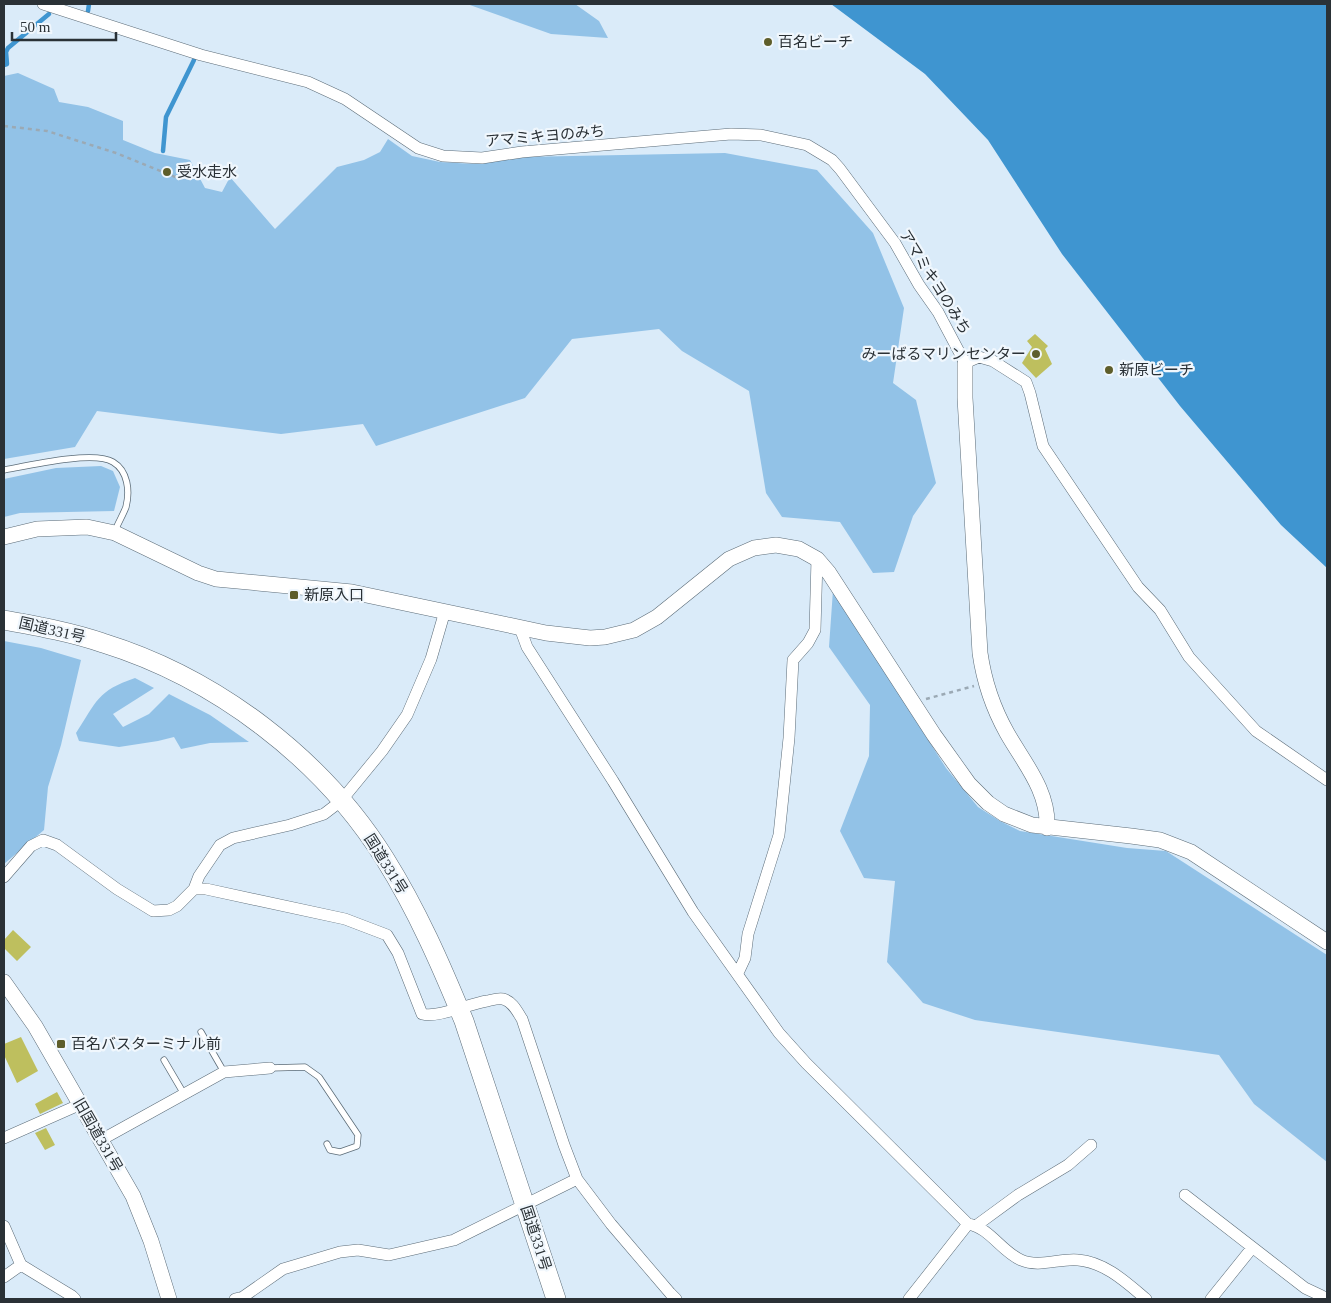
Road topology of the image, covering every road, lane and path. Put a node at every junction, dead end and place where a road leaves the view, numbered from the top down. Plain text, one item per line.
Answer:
1 (43, 4) edge
2 (4, 126) edge
3 (180, 179) dead end
4 (965, 363) junction
5 (4, 470) edge
6 (114, 533) junction
7 (4, 537) edge
8 (817, 559) junction
9 (445, 611) junction
10 (4, 620) edge
11 (520, 628) junction
12 (986, 683) junction
13 (922, 700) dead end
14 (1327, 780) edge
15 (341, 801) junction
16 (1047, 828) junction
17 (4, 877) edge
18 (194, 889) junction
19 (1327, 942) edge
20 (738, 973) junction
21 (4, 982) edge
22 (458, 1008) junction
23 (201, 1032) dead end
24 (164, 1060) dead end
25 (270, 1068) joint
26 (224, 1072) junction
27 (184, 1094) junction
28 (81, 1104) junction
29 (4, 1138) edge
30 (102, 1140) junction
31 (327, 1144) dead end
32 (1091, 1144) dead end
33 (578, 1179) junction
34 (1186, 1195) dead end
35 (525, 1204) junction
36 (973, 1225) junction
37 (4, 1226) edge
38 (1252, 1248) junction
39 (21, 1265) junction
40 (4, 1277) edge
41 (75, 1299) edge
42 (169, 1299) edge
43 (236, 1299) edge
44 (556, 1299) edge
45 (676, 1299) edge
46 (909, 1299) edge
47 (1146, 1299) edge
48 (1211, 1299) edge
49 (1323, 1299) edge

1 - 4 street, アマミキヨのみち
2 - 3 path
4 - 12 street
4 - 14 street
5 - 6 lane
6 - 7 street
6 - 9 street
8 - 11 street
8 - 16 street
8 - 20 street
9 - 11 street
9 - 15 street
10 - 15 highway, 国道331号
11 - 20 street
12 - 13 path
12 - 16 street
15 - 18 street
15 - 22 highway, 国道331号
16 - 19 street
17 - 18 street
18 - 22 street
20 - 36 street
21 - 28 street, 旧国道331号
22 - 33 street
22 - 35 highway, 国道331号
23 - 26 lane
24 - 27 lane
25 - 26 street
25 - 31 lane
26 - 27 street
27 - 30 street
28 - 29 street
28 - 30 street, 旧国道331号
30 - 42 street, 旧国道331号
32 - 36 street
33 - 35 street
33 - 45 street
34 - 38 street
35 - 43 street
35 - 44 highway, 国道331号
36 - 46 street
36 - 47 street
37 - 39 street
38 - 48 street
38 - 49 street
39 - 40 street
39 - 41 street

